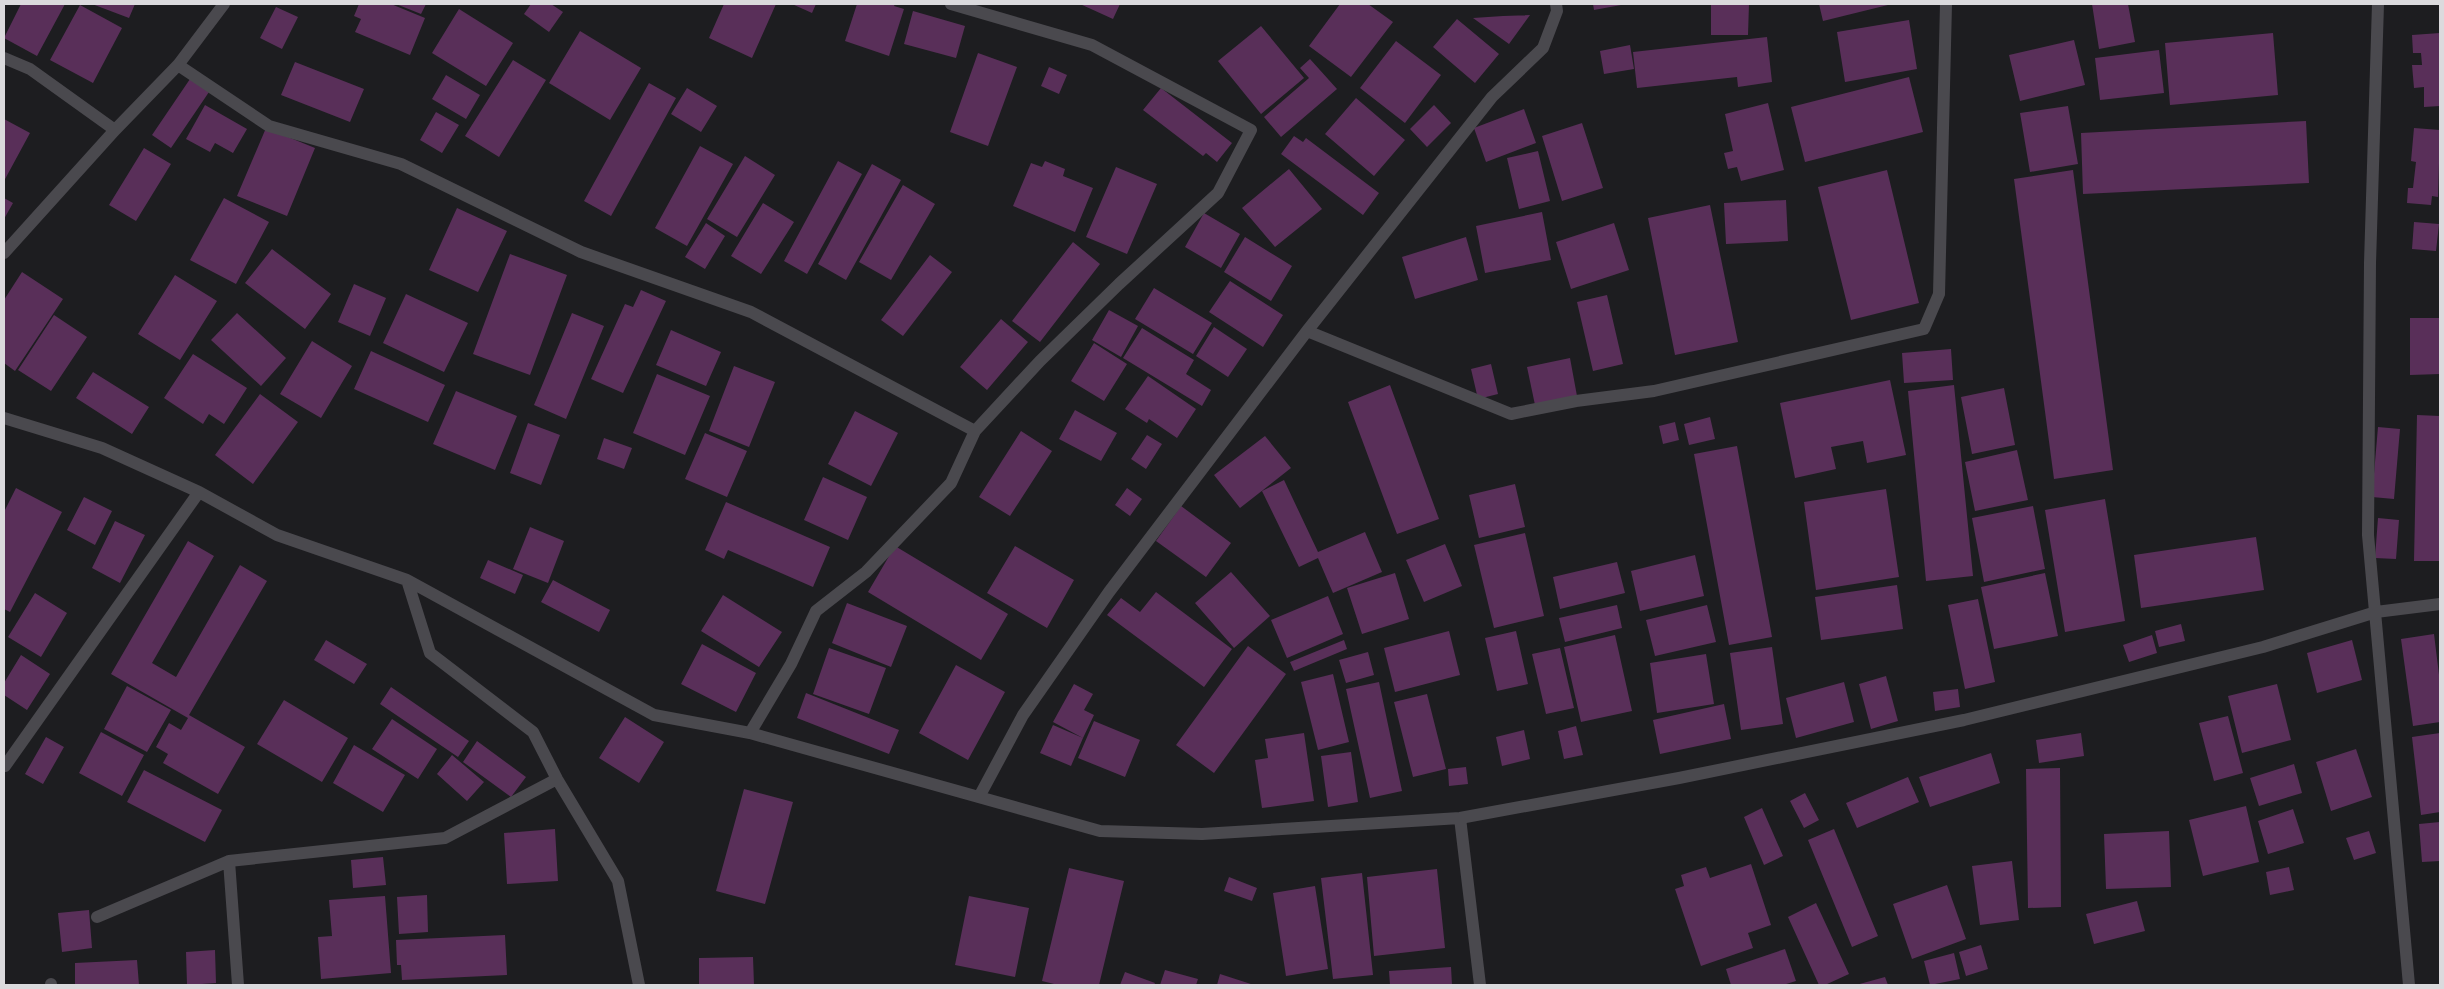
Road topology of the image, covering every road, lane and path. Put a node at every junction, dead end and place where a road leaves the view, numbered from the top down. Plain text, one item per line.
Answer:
1 (224, 4) edge
2 (951, 4) edge
3 (1556, 4) edge
4 (1946, 4) edge
5 (2378, 4) edge
6 (4, 58) edge
7 (178, 65) junction
8 (115, 130) junction
9 (4, 253) edge
10 (1307, 331) junction
11 (4, 418) edge
12 (974, 431) junction
13 (199, 492) junction
14 (407, 580) junction
15 (2440, 604) edge
16 (2376, 612) junction
17 (750, 733) junction
18 (5, 766) dead end
19 (557, 779) junction
20 (979, 797) junction
21 (1460, 818) junction
22 (229, 861) junction
23 (97, 917) dead end
24 (238, 985) edge
25 (640, 985) edge
26 (1480, 985) edge
27 (2409, 985) edge

1 - 7 street
2 - 12 street
3 - 10 street
4 - 10 street
5 - 16 street
6 - 8 street
7 - 8 street
7 - 12 street
8 - 9 street
10 - 20 street
11 - 13 street
12 - 17 street
13 - 14 street
13 - 18 street
14 - 17 street
14 - 19 street
15 - 16 street
16 - 21 street
16 - 27 street
17 - 20 street
19 - 22 street
19 - 25 street
20 - 21 street
21 - 26 street
22 - 23 street
22 - 24 street

